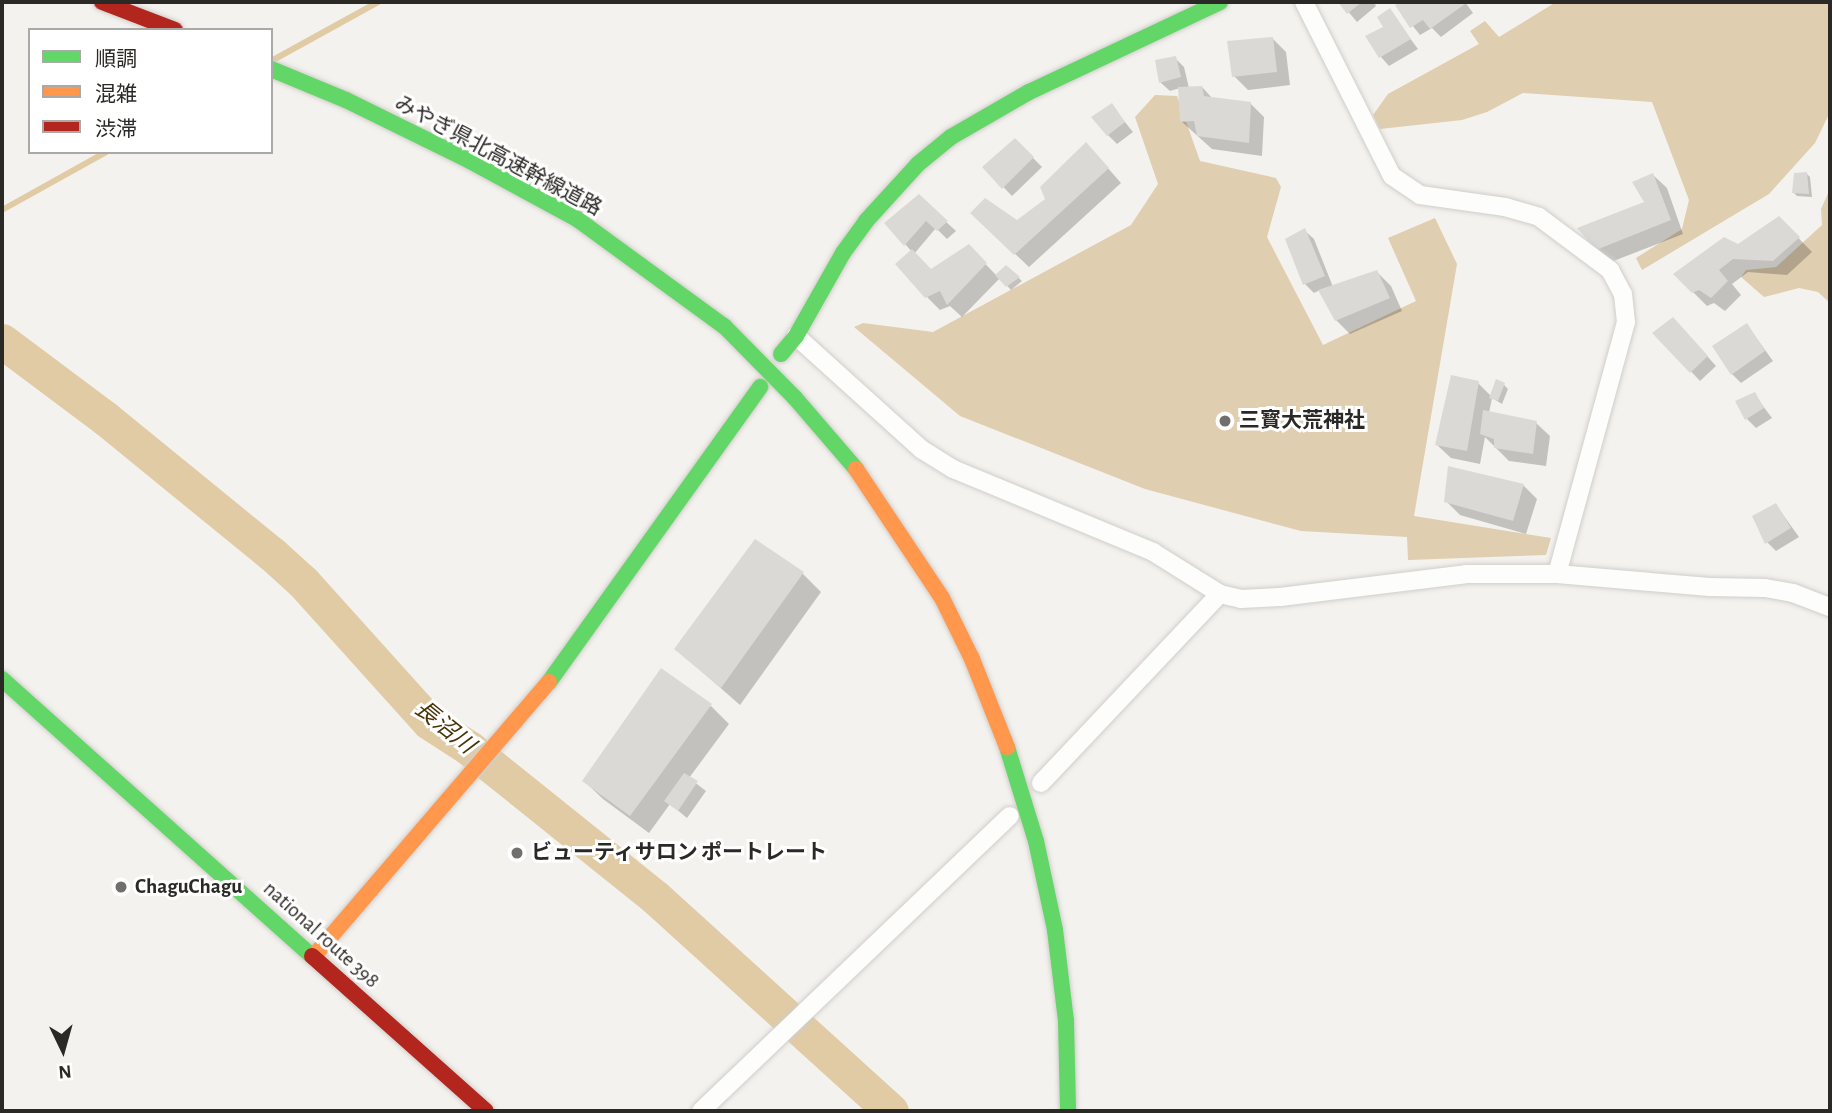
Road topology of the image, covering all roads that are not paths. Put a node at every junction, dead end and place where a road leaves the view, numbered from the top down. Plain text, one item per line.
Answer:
1 (102, 2) edge
2 (1220, 2) edge
3 (1304, 2) edge
4 (170, 28) edge
5 (273, 70) edge
6 (796, 337) junction
7 (782, 354) dead end
8 (760, 387) dead end
9 (1558, 574) junction
10 (1220, 594) junction
11 (1830, 607) edge
12 (2, 679) edge
13 (1041, 783) dead end
14 (1010, 816) dead end
15 (314, 956) junction
16 (486, 1111) edge
17 (701, 1111) edge
18 (1068, 1111) edge

1 - 4 main road
2 - 6 main road
3 - 9 street
5 - 18 main road, みやぎ県北高速幹線道路
6 - 7 main road
6 - 10 street
8 - 15 main road
9 - 10 street
9 - 11 street
10 - 13 street
12 - 15 main road, national route 398
14 - 17 street
15 - 16 main road, national route 398

